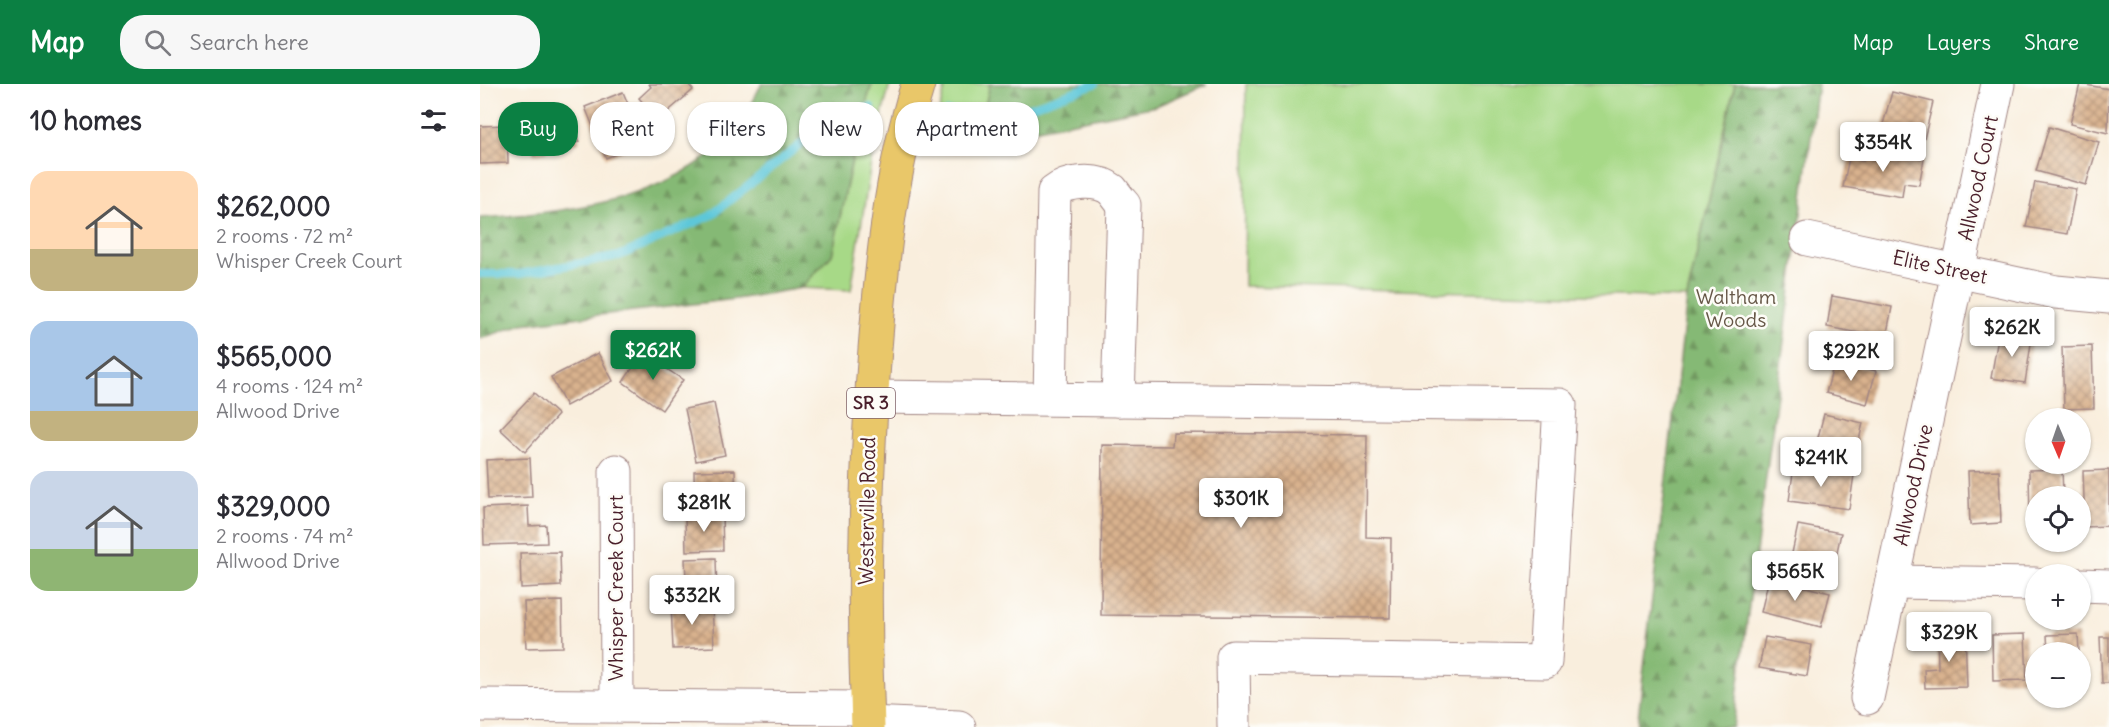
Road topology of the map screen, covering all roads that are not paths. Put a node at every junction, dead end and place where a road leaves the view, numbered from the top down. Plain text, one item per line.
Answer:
1 (918, 84) edge
2 (1998, 84) edge
3 (1808, 239) dead end
4 (1959, 272) junction
5 (2109, 297) edge
6 (872, 397) junction
7 (1050, 399) junction
8 (1118, 400) junction
9 (616, 471) dead end
10 (1892, 582) junction
11 (2025, 584) edge
12 (2091, 585) edge
13 (2109, 586) edge
14 (1867, 698) dead end
15 (480, 705) edge
16 (617, 705) junction
17 (868, 719) edge
18 (959, 727) edge
19 (1234, 727) edge

1 - 6 main road, Westerville Road / SR 3
2 - 4 street, Allwood Court
3 - 4 street, Elite Street
4 - 5 street, Elite Street
4 - 10 street, Allwood Drive
6 - 7 street
6 - 17 main road, Westerville Road / SR 3
7 - 8 street
7 - 8 street
8 - 19 street
9 - 16 street, Whisper Creek Court
10 - 11 street
10 - 14 street, Allwood Drive
12 - 13 street
15 - 16 street
16 - 17 street
17 - 18 street

